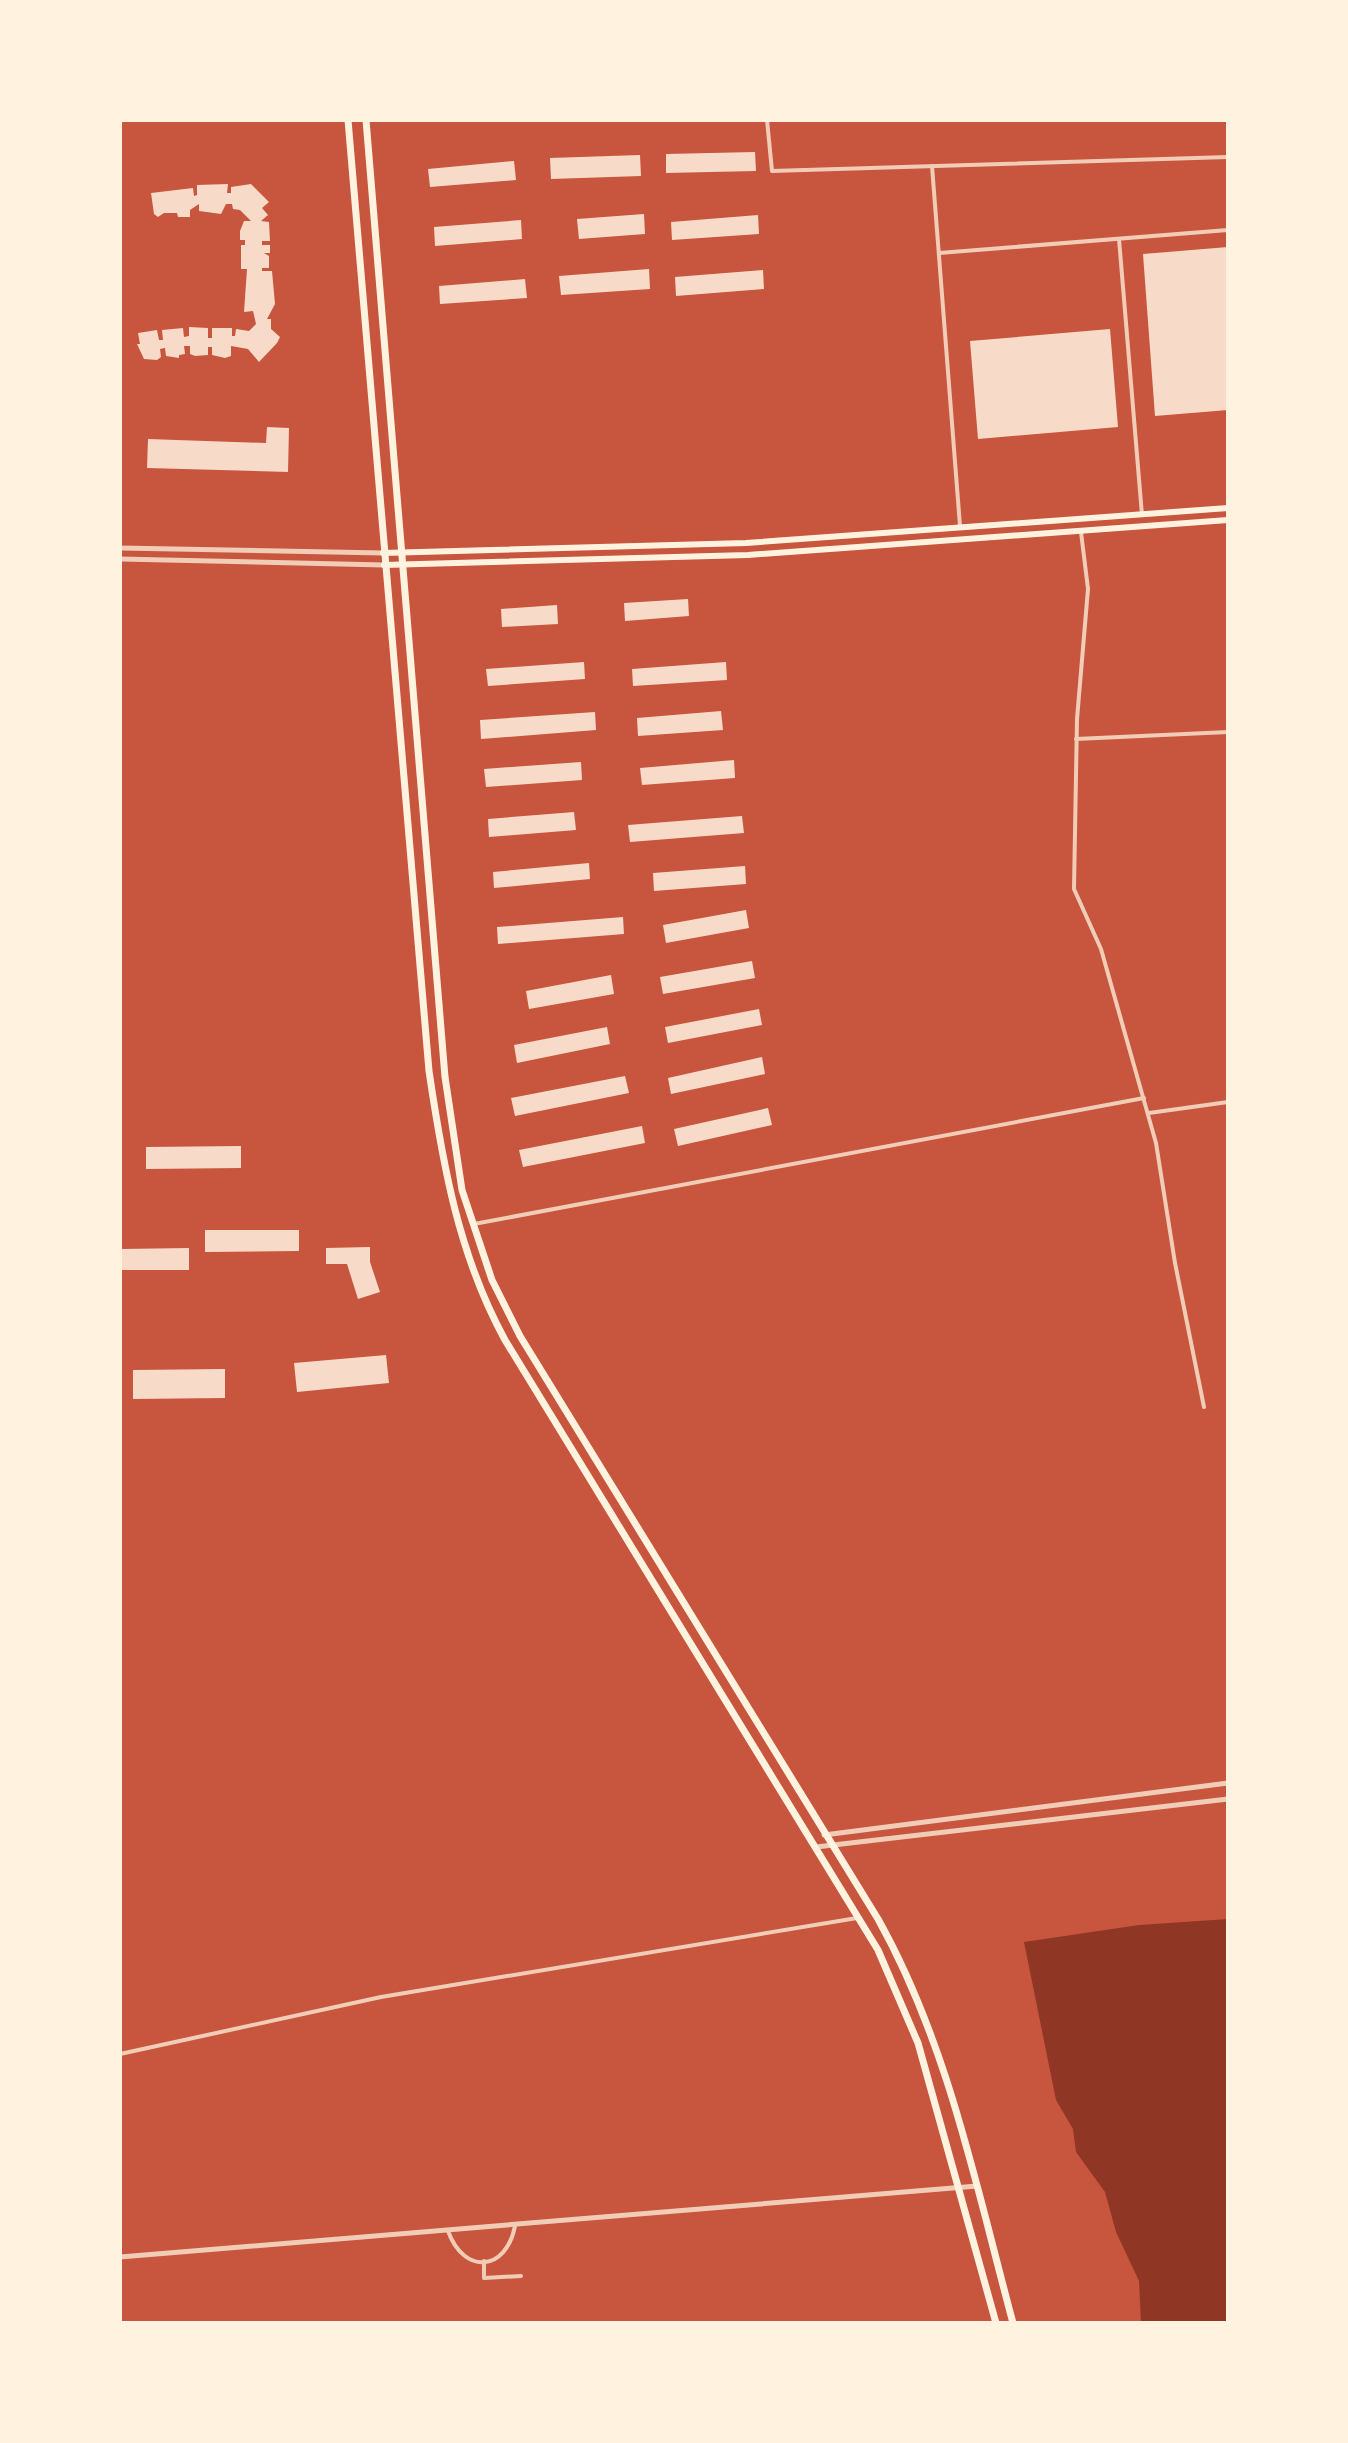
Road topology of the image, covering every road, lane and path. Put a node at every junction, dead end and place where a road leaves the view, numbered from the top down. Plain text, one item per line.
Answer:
1 (348, 120) edge
2 (366, 120) edge
3 (767, 120) edge
4 (1228, 157) edge
5 (932, 166) junction
6 (1228, 230) edge
7 (1119, 239) junction
8 (939, 253) junction
9 (1228, 508) edge
10 (1142, 515) junction
11 (1228, 520) edge
12 (960, 529) junction
13 (1081, 532) junction
14 (120, 548) edge
15 (383, 553) junction
16 (400, 554) junction
17 (120, 559) edge
18 (384, 565) junction
19 (401, 567) junction
20 (1228, 732) edge
21 (1076, 739) junction
22 (1144, 1097) junction
23 (1228, 1102) edge
24 (1149, 1113) junction
25 (474, 1224) junction
26 (1204, 1407) dead end
27 (1228, 1783) edge
28 (1228, 1799) edge
29 (824, 1835) junction
30 (815, 1847) junction
31 (833, 1848) junction
32 (859, 1918) junction
33 (120, 2054) edge
34 (977, 2186) junction
35 (960, 2190) junction
36 (515, 2226) junction
37 (448, 2231) junction
38 (120, 2257) edge
39 (484, 2261) junction
40 (521, 2276) dead end
41 (996, 2323) edge
42 (1013, 2323) edge

1 - 15 main road
2 - 16 main road
3 - 5 street
4 - 5 street
5 - 8 street
6 - 7 street
7 - 8 street
7 - 10 street
8 - 12 street
9 - 10 main road
10 - 12 main road
11 - 13 main road
12 - 16 main road
13 - 19 main road
13 - 21 street
14 - 15 street
15 - 16 main road
15 - 18 main road
16 - 19 main road
17 - 18 street
18 - 19 main road
18 - 30 main road
19 - 25 main road
20 - 21 street
21 - 22 street
22 - 24 street
22 - 25 street
23 - 24 street
24 - 26 street
25 - 29 main road
27 - 29 street
28 - 31 street
29 - 30 main road
29 - 31 main road
30 - 31 street
30 - 32 main road
31 - 34 main road
32 - 33 street
32 - 35 main road
34 - 35 street
34 - 42 main road
35 - 36 street
35 - 41 main road
36 - 37 street
36 - 39 street
37 - 38 street
37 - 39 street
39 - 40 street

